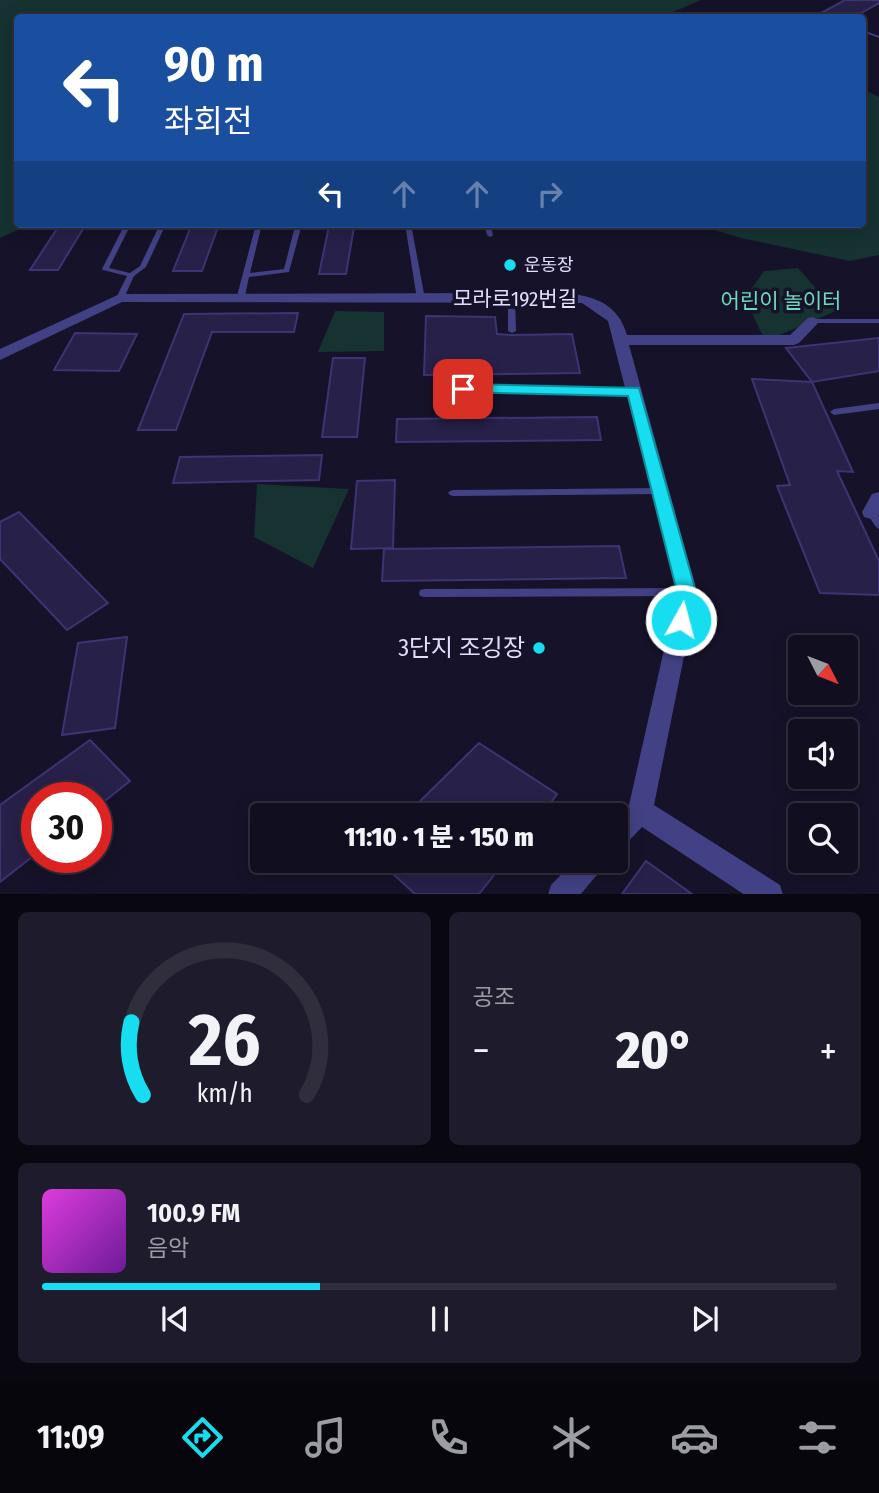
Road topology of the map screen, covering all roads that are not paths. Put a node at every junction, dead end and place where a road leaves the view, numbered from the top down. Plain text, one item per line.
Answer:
1 (126, 228) edge
2 (161, 228) edge
3 (258, 228) edge
4 (298, 228) edge
5 (409, 228) edge
6 (488, 228) edge
7 (490, 234) dead end
8 (131, 275) junction
9 (248, 275) junction
10 (241, 296) junction
11 (120, 298) junction
12 (511, 298) junction
13 (421, 299) junction
14 (813, 321) joint
15 (879, 321) edge
16 (512, 331) dead end
17 (620, 340) junction
18 (0, 355) edge
19 (463, 389) dead end
20 (634, 391) junction
21 (879, 406) edge
22 (834, 412) dead end
23 (660, 491) junction
24 (453, 493) dead end
25 (687, 592) junction
26 (424, 593) dead end
27 (640, 811) junction
28 (628, 824) edge
29 (581, 873) edge
30 (561, 894) edge
31 (769, 894) edge

1 - 8 lane
2 - 8 lane
3 - 9 lane
4 - 9 lane
5 - 13 lane
6 - 7 lane
8 - 11 lane
9 - 10 lane
10 - 11 street, 모라로192번길
10 - 13 street, 모라로192번길
11 - 18 street, 모라로192번길
12 - 13 street, 모라로192번길
12 - 16 lane
12 - 17 street, 모라로192번길
14 - 15 lane
14 - 17 street
17 - 20 street, 모라로192번길
19 - 20 lane
20 - 23 street, 모라로192번길
21 - 22 lane
23 - 24 lane
23 - 25 street, 모라로192번길
25 - 26 lane
25 - 27 street, 모라로192번길
27 - 28 street
27 - 31 street
29 - 30 street

